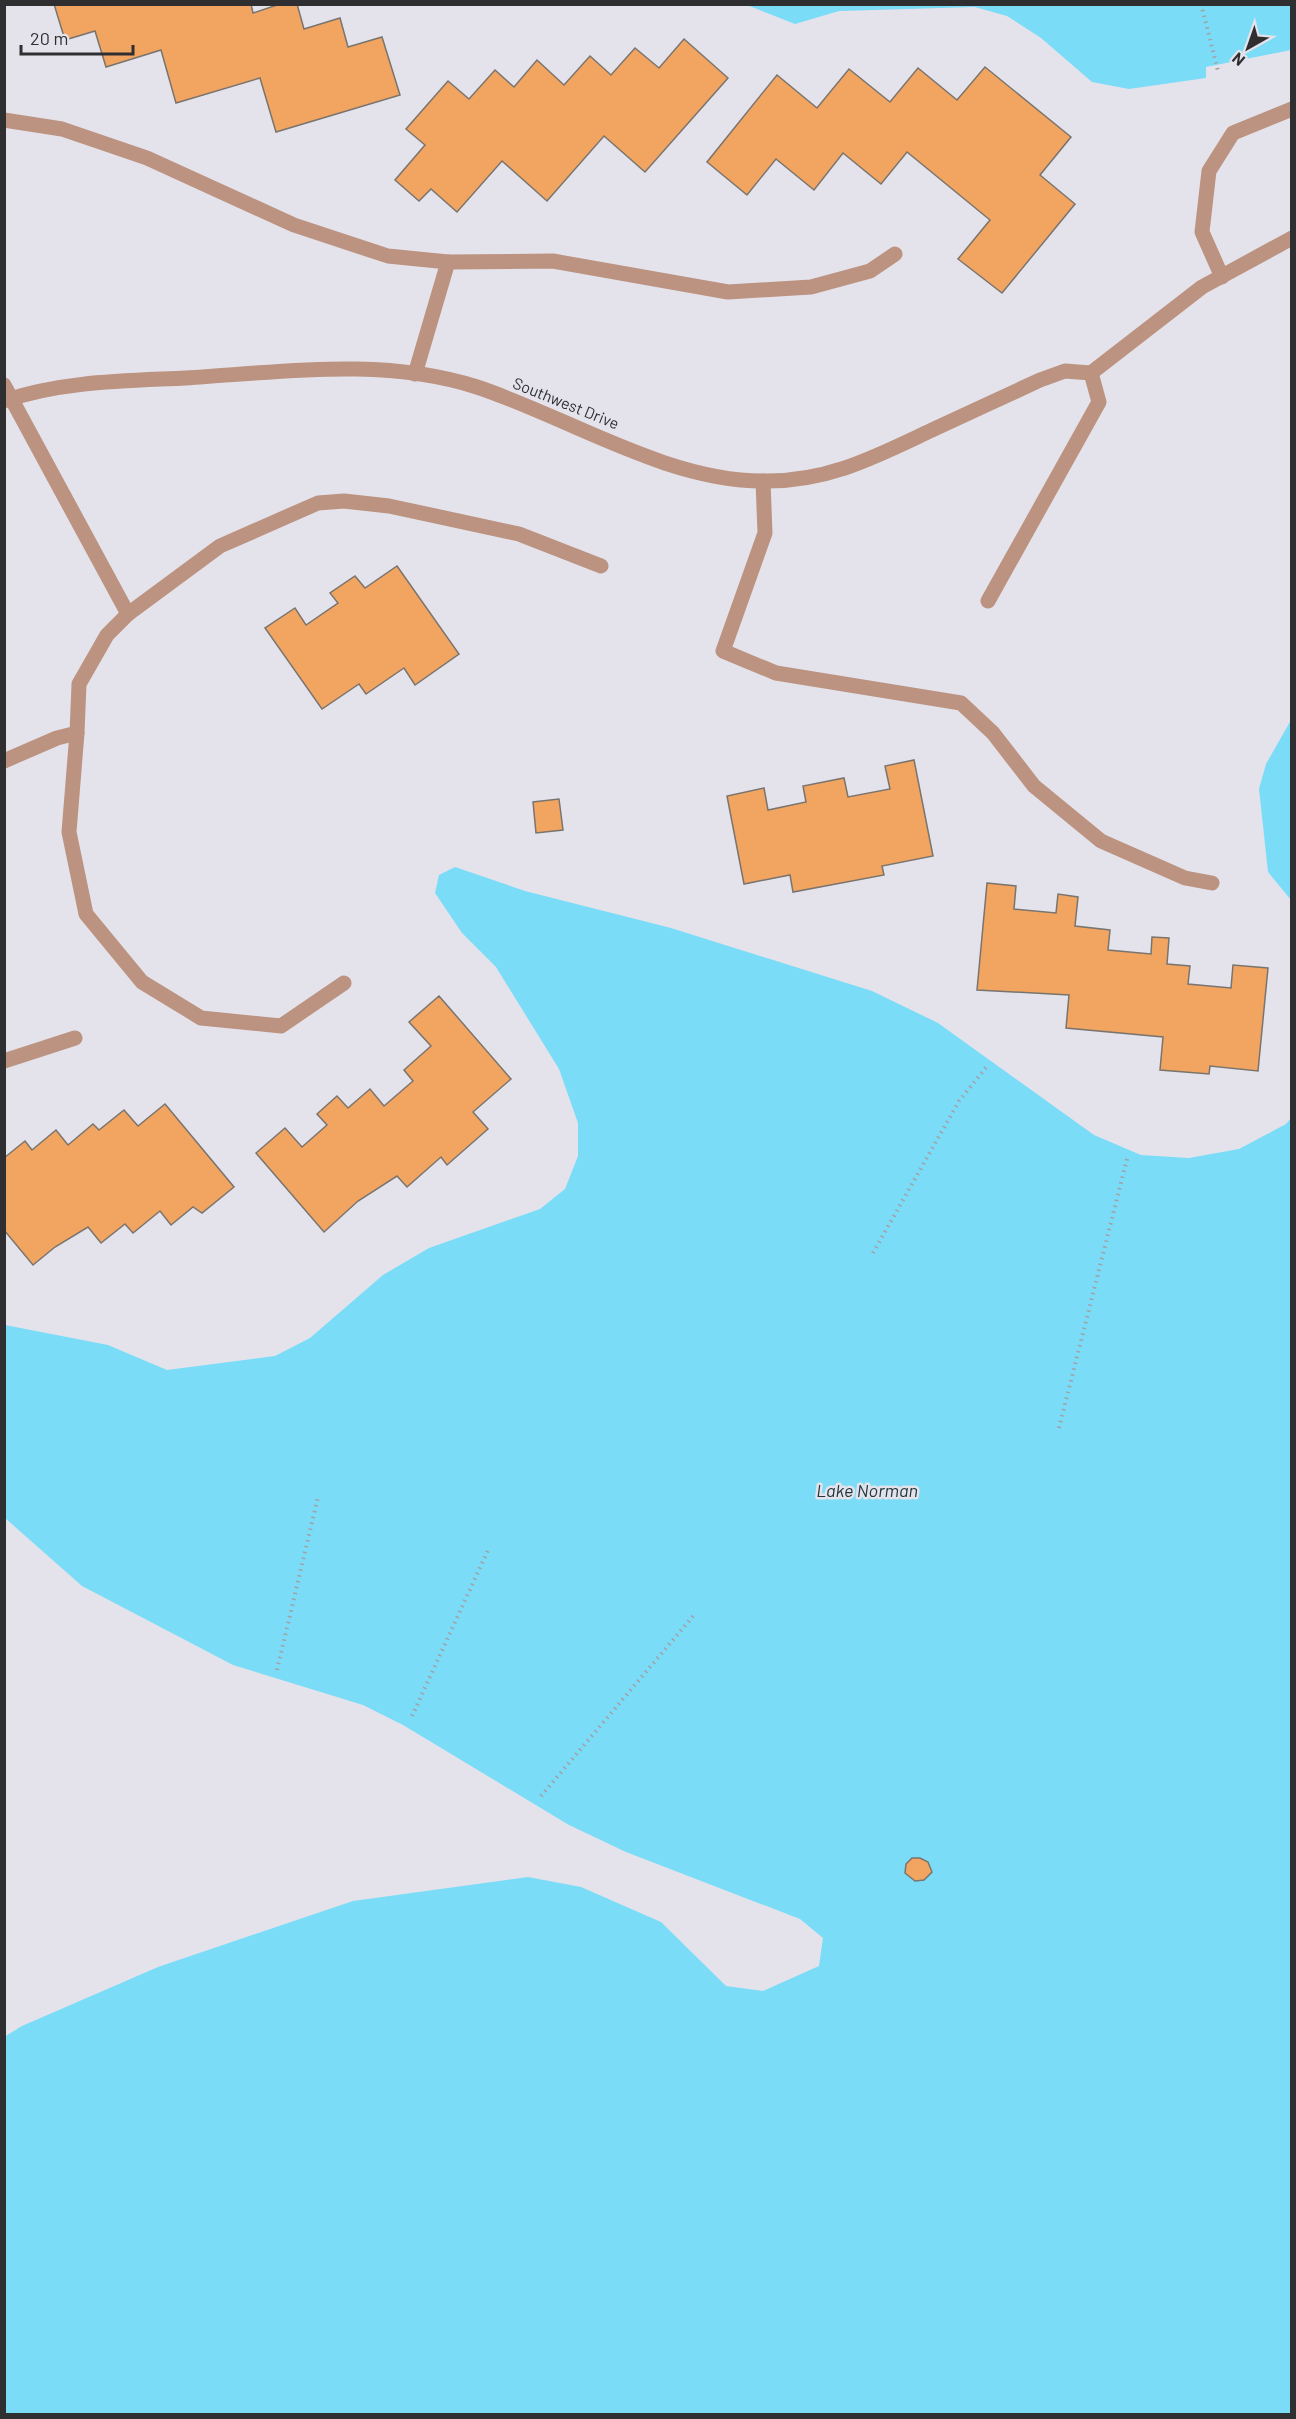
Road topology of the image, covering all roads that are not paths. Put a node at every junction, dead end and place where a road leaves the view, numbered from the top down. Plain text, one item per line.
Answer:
1 (1292, 108) edge
2 (4, 120) edge
3 (1292, 238) edge
4 (895, 254) dead end
5 (448, 262) junction
6 (1222, 277) junction
7 (415, 374) junction
8 (1092, 374) junction
9 (7, 395) edge
10 (763, 481) junction
11 (601, 566) dead end
12 (988, 601) dead end
13 (128, 614) junction
14 (77, 733) junction
15 (4, 761) edge
16 (1212, 883) dead end
17 (344, 983) dead end
18 (75, 1038) dead end
19 (4, 1061) edge

1 - 6 street
2 - 5 street
3 - 6 street
4 - 5 street
5 - 7 street
6 - 8 street
7 - 9 street, Southwest Drive
7 - 10 street, Southwest Drive
8 - 10 street, Southwest Drive
8 - 12 street
9 - 13 street
10 - 16 street
11 - 13 street
13 - 14 street
14 - 15 street
14 - 17 street
18 - 19 street

